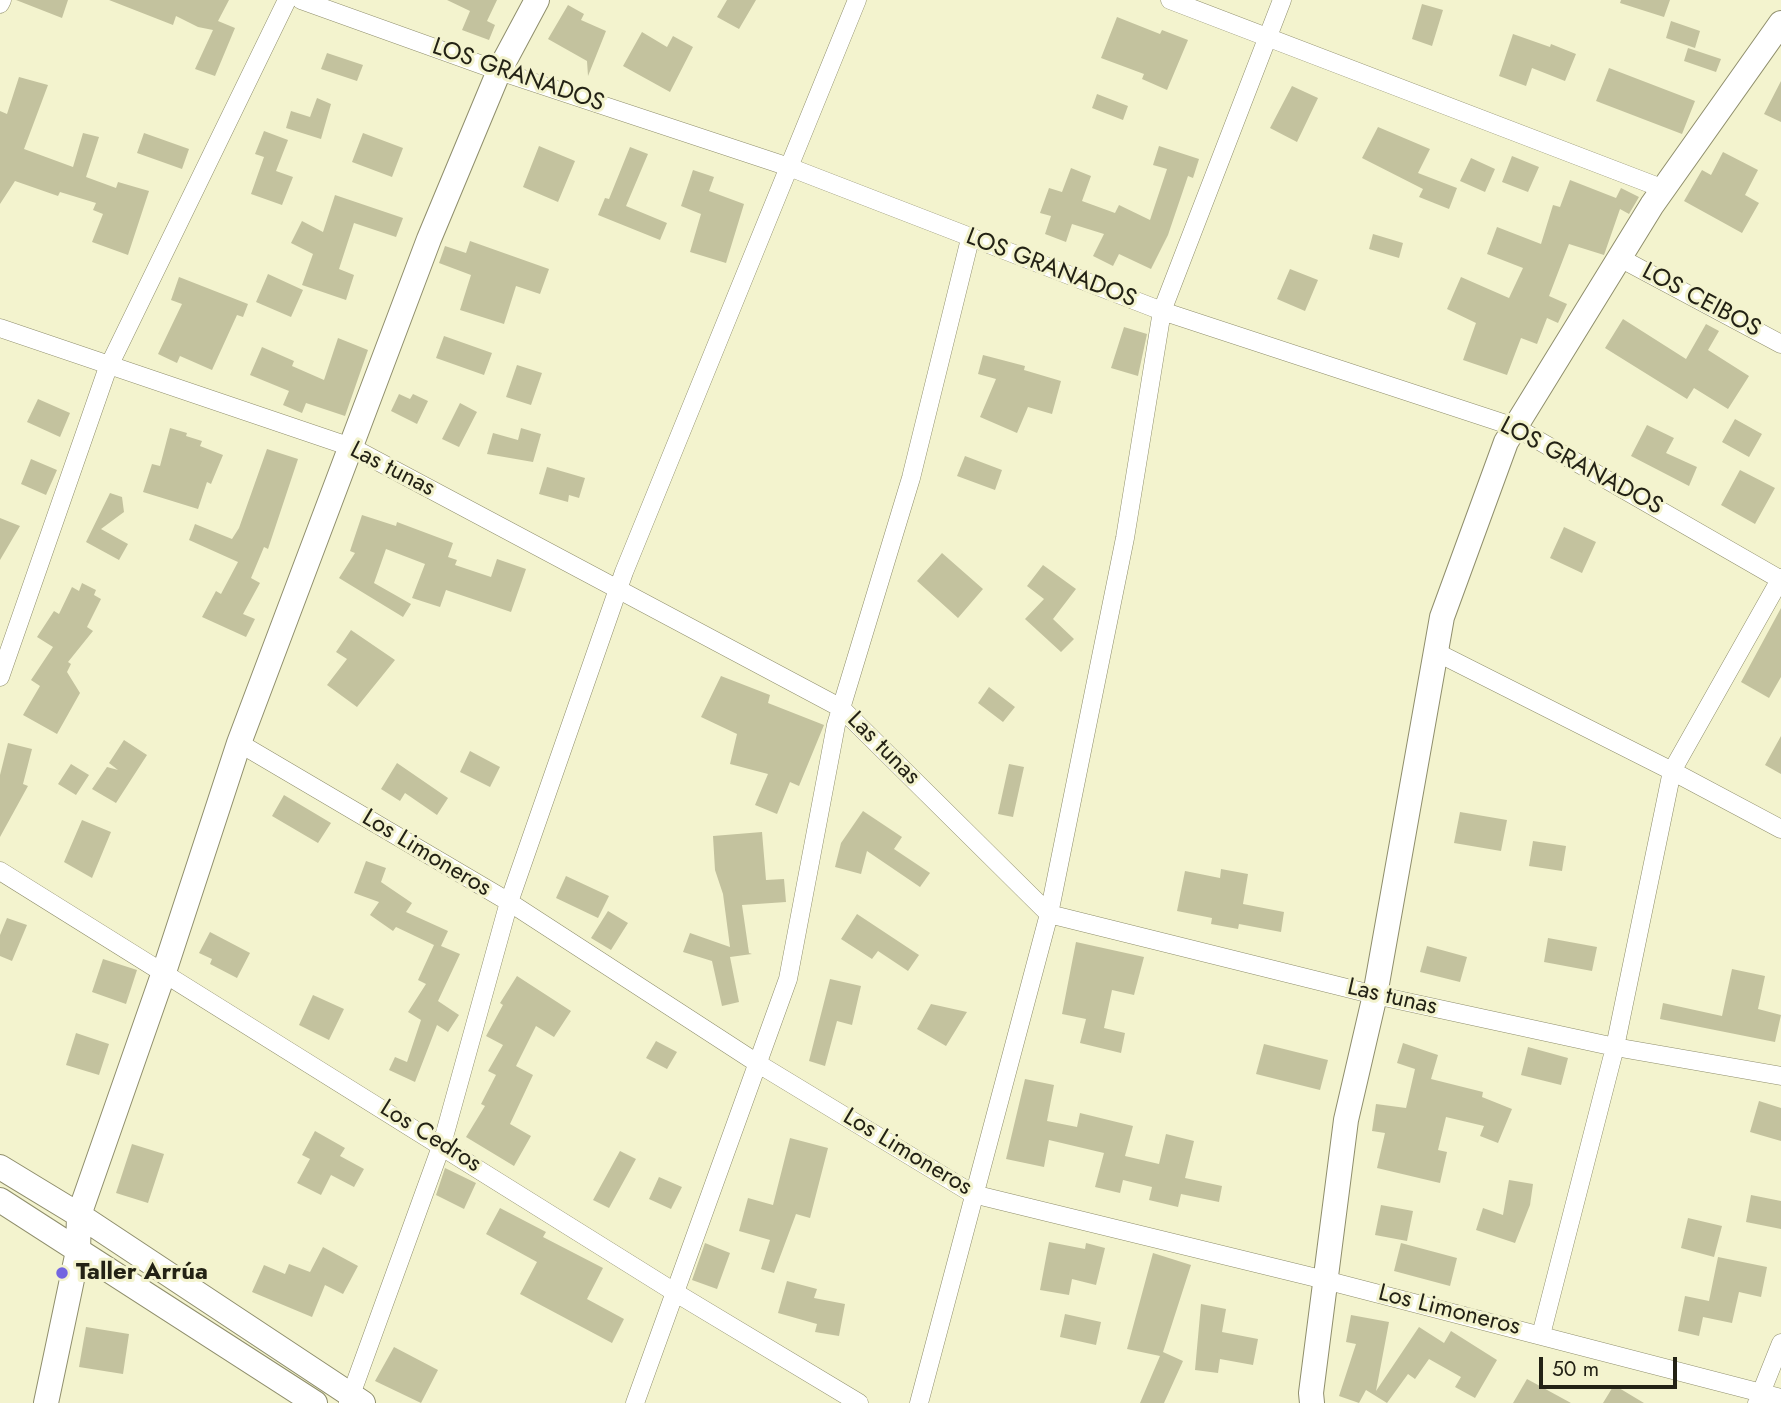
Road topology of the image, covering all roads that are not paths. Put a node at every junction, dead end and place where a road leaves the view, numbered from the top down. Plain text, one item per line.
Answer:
1 (287, 0) edge
2 (301, 0) edge
3 (537, 0) edge
4 (857, 0) edge
5 (1170, 0) edge
6 (1282, 0) edge
7 (1781, 23) edge
8 (1268, 38) junction
9 (499, 71) junction
10 (789, 167) junction
11 (1664, 190) junction
12 (970, 239) junction
13 (1620, 258) junction
14 (1162, 312) junction
15 (0, 328) edge
16 (1781, 344) edge
17 (111, 363) junction
18 (1515, 427) junction
19 (351, 447) junction
20 (1781, 579) edge
21 (618, 590) junction
22 (1436, 652) junction
23 (0, 677) edge
24 (841, 708) junction
25 (239, 743) junction
26 (1672, 771) junction
27 (1781, 829) edge
28 (0, 872) edge
29 (509, 902) junction
30 (1049, 914) junction
31 (164, 972) junction
32 (1375, 995) junction
33 (1615, 1047) junction
34 (757, 1063) junction
35 (1781, 1076) edge
36 (442, 1144) junction
37 (0, 1167) edge
38 (972, 1194) junction
39 (0, 1200) edge
40 (79, 1215) junction
41 (78, 1251) junction
42 (1325, 1280) junction
43 (676, 1293) junction
44 (1541, 1335) junction
45 (1781, 1343) edge
46 (1759, 1398) edge
47 (1781, 1398) edge
48 (354, 1400) edge
49 (46, 1403) edge
50 (315, 1403) edge
51 (635, 1403) edge
52 (859, 1403) edge
53 (919, 1403) edge
54 (1312, 1403) edge

1 - 17 street
2 - 9 street, LOS GRANADOS
3 - 9 street
4 - 10 street
5 - 8 street
6 - 8 street
7 - 11 street
8 - 11 street
8 - 14 street
9 - 10 street, LOS GRANADOS
9 - 19 street
10 - 12 street, LOS GRANADOS
10 - 21 street
11 - 13 street
12 - 14 street, LOS GRANADOS
12 - 24 street
13 - 16 street, LOS CEIBOS
13 - 18 street
14 - 18 street, LOS GRANADOS
14 - 30 street
15 - 17 street, Las tunas
17 - 19 street, Las tunas
17 - 23 street
18 - 20 street, LOS GRANADOS
18 - 22 street
19 - 21 street, Las tunas
19 - 25 street
20 - 26 street
21 - 24 street, Las tunas
21 - 29 street
22 - 26 street
22 - 32 street
24 - 30 street, Las tunas
24 - 34 street
25 - 29 street, Los Limoneros
25 - 31 street
26 - 27 street
26 - 33 street
28 - 31 street, Los Cedros
29 - 34 street, Los Limoneros
29 - 36 street
30 - 32 street, Las tunas
30 - 38 street
31 - 36 street, Los Cedros
31 - 40 street
32 - 33 street, Las tunas
32 - 42 street
33 - 35 street, Las tunas
33 - 44 street
34 - 38 street, Los Limoneros
34 - 43 street
36 - 43 street, Los Cedros
36 - 48 street
37 - 40 street
38 - 42 street, Los Limoneros
38 - 53 street
39 - 41 street
40 - 41 street
40 - 48 street
41 - 49 street
41 - 50 street
42 - 44 street, Los Limoneros
42 - 54 street
43 - 51 street
43 - 52 street, Los Cedros
44 - 46 street, Los Limoneros
45 - 46 street
46 - 47 street, Los Limoneros

